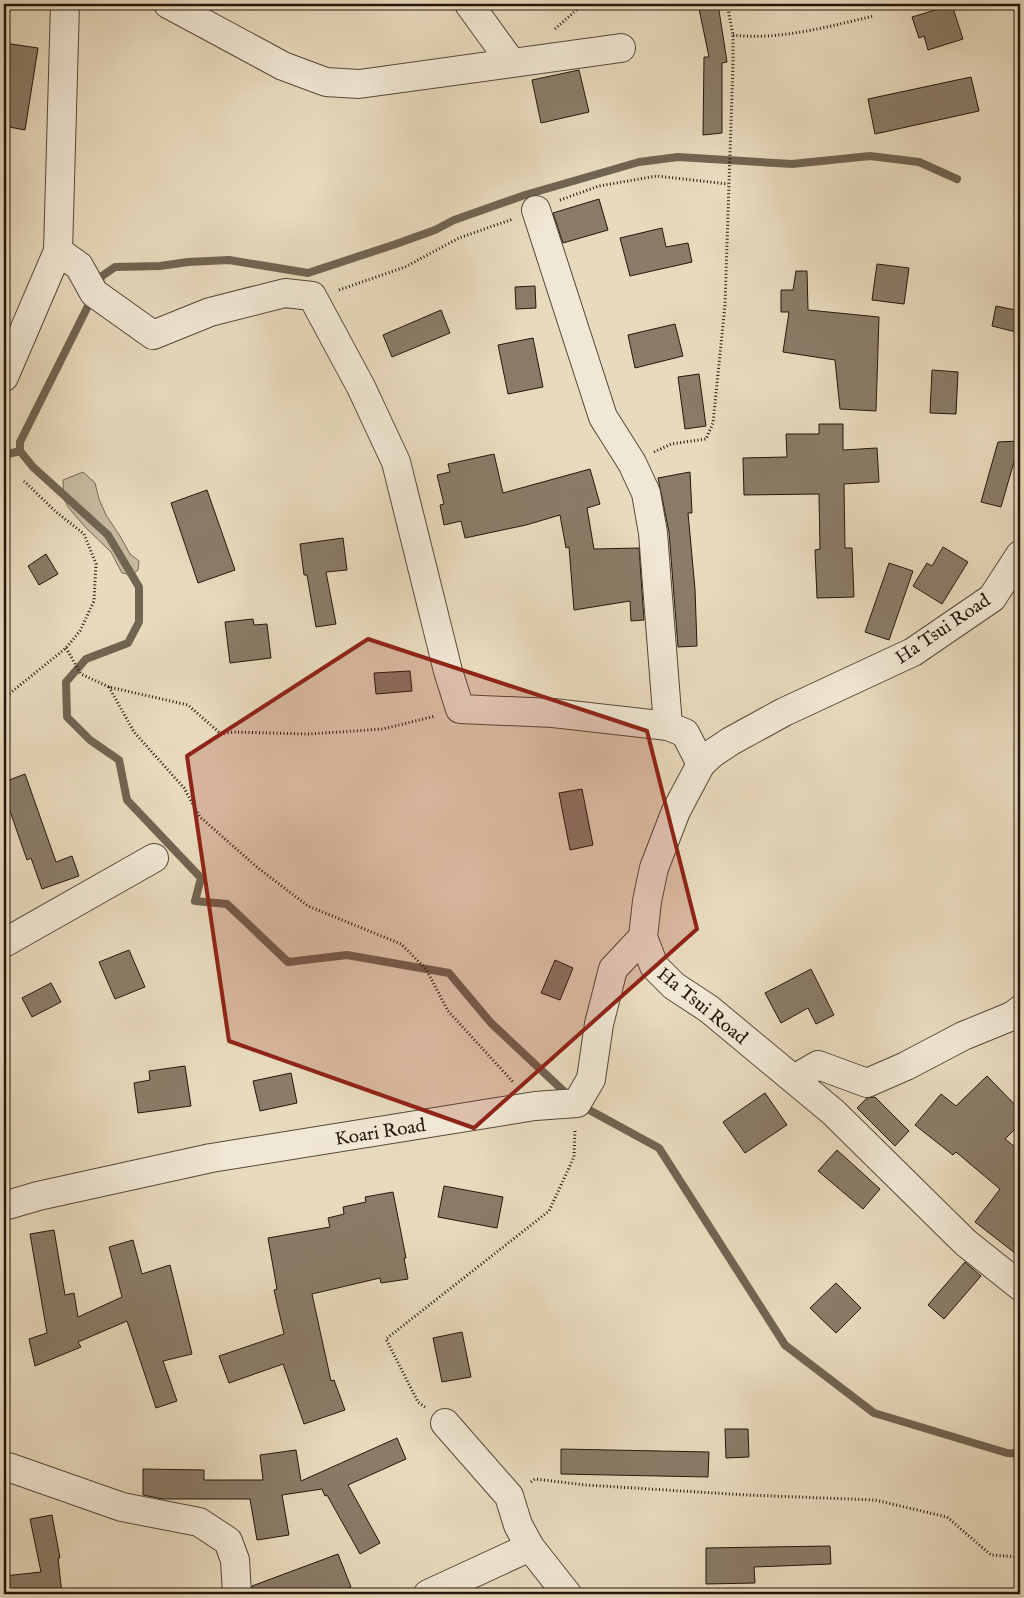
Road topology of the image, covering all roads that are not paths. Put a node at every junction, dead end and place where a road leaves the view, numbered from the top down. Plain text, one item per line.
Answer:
1 (65, 4) edge
2 (168, 4) edge
3 (470, 4) edge
4 (621, 48) dead end
5 (511, 62) junction
6 (536, 210) road end
7 (58, 251) junction
8 (4, 377) edge
9 (1020, 556) edge
10 (668, 726) junction
11 (701, 764) junction
12 (154, 858) dead end
13 (643, 936) junction
14 (4, 943) edge
15 (1018, 1015) edge
16 (794, 1079) junction
17 (4, 1206) edge
18 (1020, 1286) edge
19 (445, 1423) road end
20 (4, 1467) edge
21 (530, 1546) junction
22 (237, 1594) edge
23 (428, 1594) edge
24 (567, 1594) edge

1 - 7 street
2 - 5 street
3 - 5 street
4 - 5 street
6 - 10 street
7 - 8 street
7 - 10 street
9 - 11 street, Ha Tsui Road
10 - 11 street
11 - 13 street, Ha Tsui Road
12 - 14 street
13 - 16 street, Ha Tsui Road
13 - 17 street, Koari Road
15 - 16 street
16 - 18 street, Ha Tsui Road
19 - 21 street
20 - 22 street
21 - 23 street
21 - 24 street

